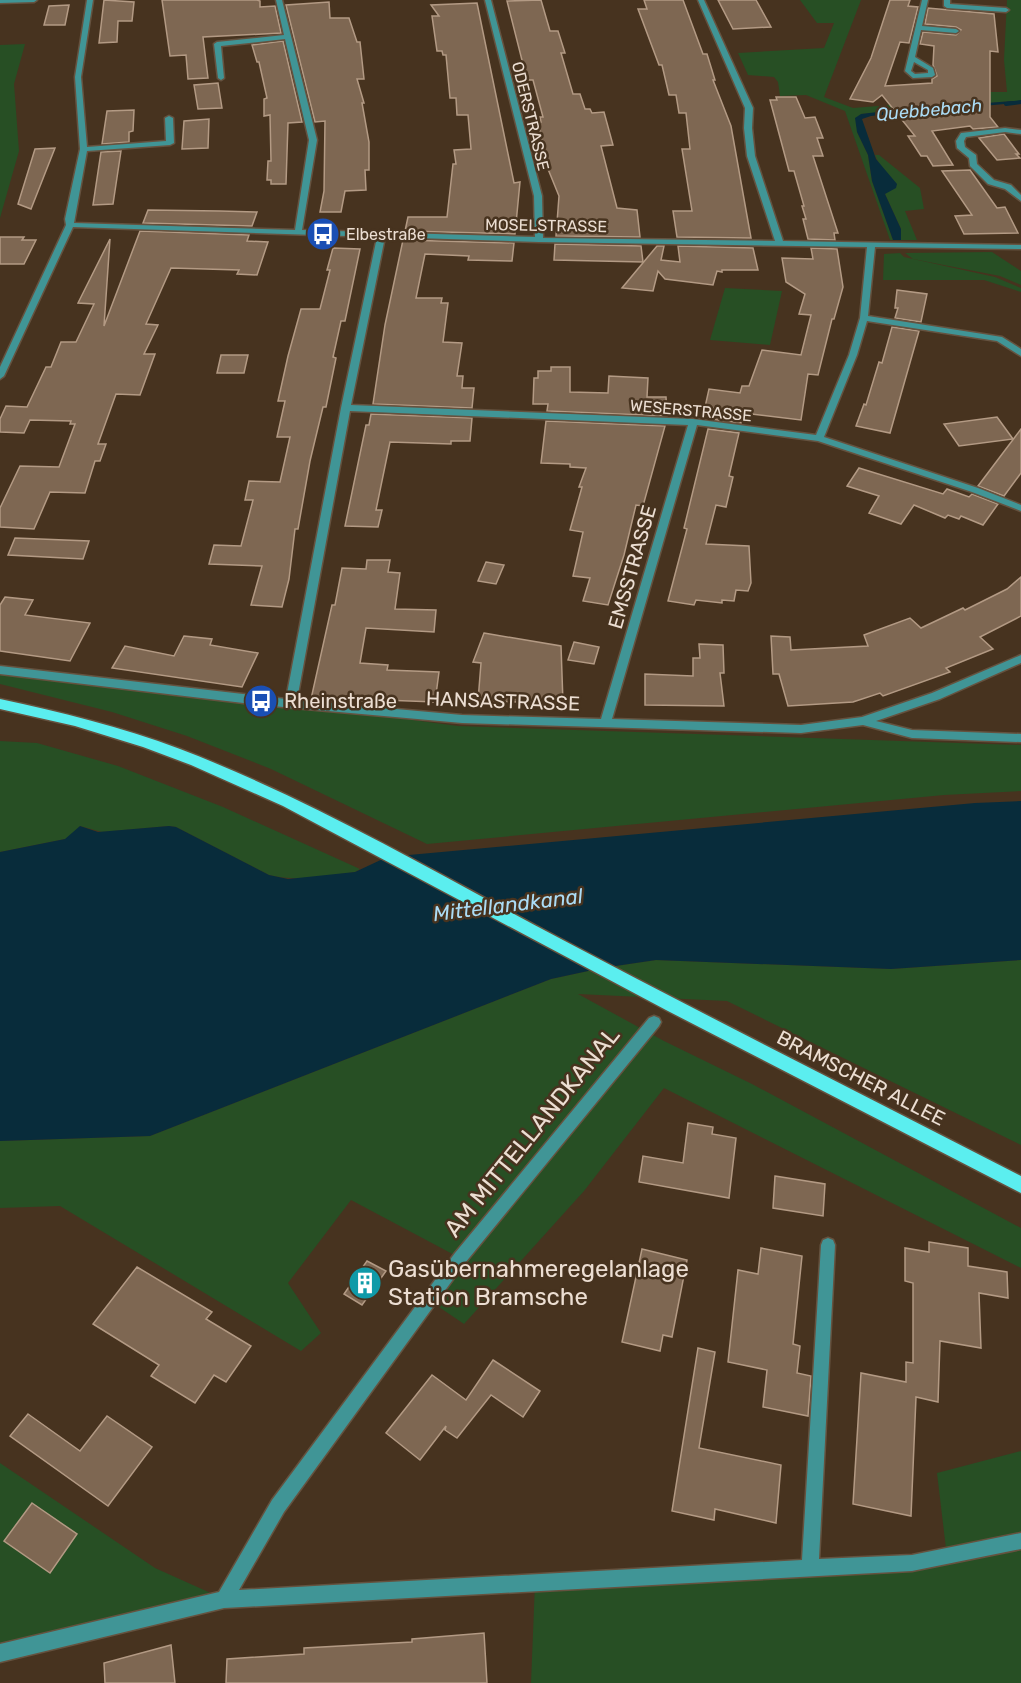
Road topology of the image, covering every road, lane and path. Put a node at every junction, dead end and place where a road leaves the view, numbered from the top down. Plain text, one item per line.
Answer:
1 (34, 0) edge
2 (90, 0) edge
3 (279, 0) edge
4 (488, 0) edge
5 (701, 0) edge
6 (0, 1) edge
7 (924, 2) edge
8 (947, 3) edge
9 (1006, 10) dead end
10 (918, 28) junction
11 (956, 31) dead end
12 (289, 37) junction
13 (911, 58) dead end
14 (221, 78) dead end
15 (169, 118) dead end
16 (1021, 132) edge
17 (84, 149) junction
18 (1021, 199) edge
19 (70, 222) junction
20 (298, 233) junction
21 (381, 236) junction
22 (539, 240) junction
23 (780, 244) junction
24 (871, 246) junction
25 (1021, 247) edge
26 (864, 318) junction
27 (1021, 353) edge
28 (0, 376) edge
29 (346, 408) junction
30 (693, 422) junction
31 (819, 438) junction
32 (1021, 507) edge
33 (1021, 659) edge
34 (0, 670) edge
35 (0, 704) edge
36 (291, 704) junction
37 (606, 722) junction
38 (863, 722) junction
39 (1021, 738) edge
40 (654, 1022) dead end
41 (1021, 1185) edge
42 (828, 1245) dead end
43 (1021, 1541) edge
44 (810, 1569) junction
45 (224, 1599) junction
46 (0, 1653) edge

1 - 6 street
2 - 17 street
3 - 12 street
4 - 22 street, ODERSTRASSE
5 - 23 street
7 - 8 street
7 - 10 street
8 - 9 street
10 - 11 street
10 - 13 street
12 - 14 street
12 - 20 street
15 - 17 street
16 - 18 street
17 - 19 street
19 - 20 street, MOSELSTRASSE
19 - 28 street
20 - 21 street, MOSELSTRASSE
21 - 22 street, MOSELSTRASSE
21 - 29 street
22 - 23 street, MOSELSTRASSE
23 - 24 street, MOSELSTRASSE
24 - 25 street, MOSELSTRASSE
24 - 26 street
26 - 27 street
26 - 31 street
29 - 30 street, WESERSTRASSE
29 - 36 street
30 - 31 street, WESERSTRASSE
30 - 37 street, EMSSTRASSE
31 - 32 street, WESERSTRASSE
33 - 38 street, HANSASTRASSE
34 - 36 street, HANSASTRASSE
35 - 41 main road, BRAMSCHER ALLEE
36 - 37 street, HANSASTRASSE
37 - 38 street, HANSASTRASSE
38 - 39 street, HANSASTRASSE
40 - 45 street, AM MITTELLANDKANAL
42 - 44 street
43 - 44 street
44 - 45 street
45 - 46 street

